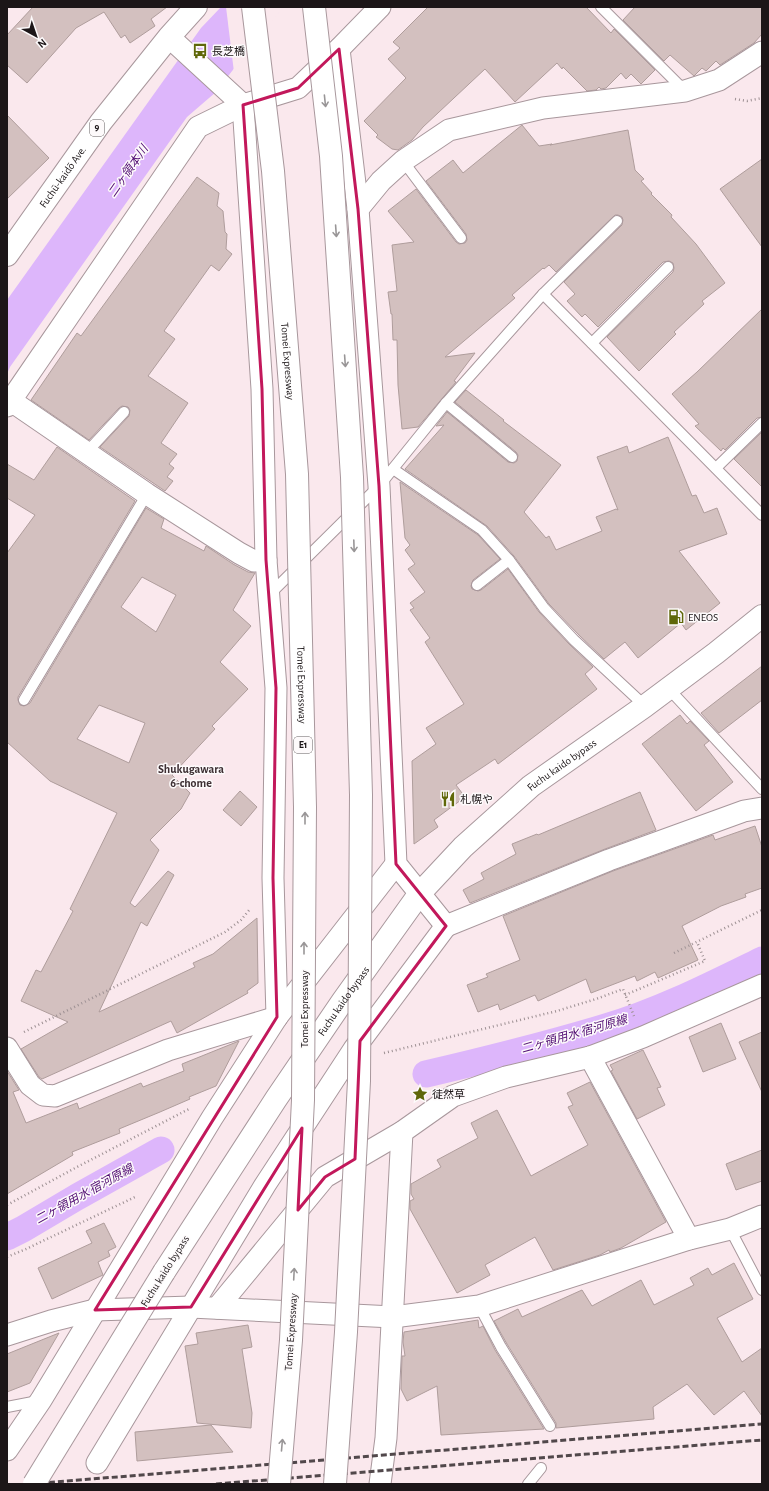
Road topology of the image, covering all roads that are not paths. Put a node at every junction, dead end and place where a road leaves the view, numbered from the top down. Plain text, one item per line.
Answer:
1 (196, 7) edge
2 (253, 7) edge
3 (314, 7) edge
4 (380, 7) edge
5 (601, 7) edge
6 (169, 37) junction
7 (339, 49) junction
8 (762, 52) edge
9 (685, 91) junction
10 (243, 105) junction
11 (403, 161) junction
12 (358, 210) junction
13 (617, 221) dead end
14 (460, 238) dead end
15 (7, 255) edge
16 (668, 267) dead end
17 (543, 294) junction
18 (592, 343) junction
19 (8, 401) edge
20 (446, 403) junction
21 (124, 412) dead end
22 (762, 423) edge
23 (87, 452) junction
24 (512, 457) dead end
25 (716, 468) junction
26 (393, 469) junction
27 (379, 486) junction
28 (147, 494) junction
29 (762, 515) edge
30 (266, 560) junction
31 (509, 560) junction
32 (477, 585) dead end
33 (268, 595) junction
34 (762, 616) edge
35 (668, 688) junction
36 (24, 700) dead end
37 (645, 706) junction
38 (762, 789) edge
39 (762, 808) edge
40 (396, 864) junction
41 (420, 893) junction
42 (446, 926) junction
43 (762, 985) edge
44 (277, 1017) junction
45 (7, 1048) edge
46 (590, 1057) junction
47 (402, 1132) junction
48 (762, 1216) edge
49 (730, 1229) junction
50 (689, 1239) junction
51 (762, 1290) edge
52 (479, 1306) junction
53 (191, 1307) junction
54 (217, 1308) junction
55 (95, 1310) junction
56 (393, 1317) junction
57 (7, 1335) edge
58 (41, 1400) junction
59 (7, 1407) edge
60 (550, 1426) dead end
61 (7, 1450) edge
62 (97, 1463) dead end
63 (541, 1468) dead end
64 (34, 1484) edge
65 (279, 1484) edge
66 (335, 1484) edge
67 (380, 1484) edge
68 (528, 1484) edge

1 - 6 main road, Fuchū-kaidō Ave. / 9
65 -> 2 main road, Tomei Expressway / E1, bridge
3 -> 66 main road, bridge
4 - 7 street
5 - 9 lane
6 - 10 street
6 - 15 main road, Fuchū-kaidō Ave. / 9
7 - 10 street
7 - 12 street
8 - 9 street
9 - 11 street
10 - 19 street
10 - 30 street
11 - 12 street
11 - 14 lane
12 - 27 street
13 - 17 lane
16 - 18 lane
17 - 18 lane
17 - 20 lane
18 - 25 lane
19 - 23 street
20 - 24 lane
20 - 26 lane
21 - 23 lane
22 - 25 lane
23 - 28 street
25 - 29 lane
26 - 27 lane
26 - 31 lane
27 - 33 lane
27 - 40 street
28 - 30 street
28 - 36 lane
30 - 33 street
31 - 32 lane
31 - 37 lane
33 - 44 street
34 - 35 main road, Fuchu kaido bypass
35 - 37 main road, Fuchu kaido bypass
35 - 38 lane
37 - 41 main road, Fuchu kaido bypass
39 - 42 street
40 - 41 street
40 - 44 street
41 - 42 street
41 - 64 main road, Fuchu kaido bypass, bridge
42 - 53 street
43 - 46 street
44 - 45 street
44 - 55 street
46 - 47 street
46 - 50 street
47 - 54 street
47 - 56 street
48 - 49 street
49 - 50 street
49 - 51 lane
50 - 52 street
52 - 56 street
52 - 60 lane
53 - 54 street
53 - 55 street
53 - 62 street
54 - 56 street
55 - 57 street
55 - 58 street
56 - 67 street
58 - 59 lane
58 - 61 street
63 - 68 lane

